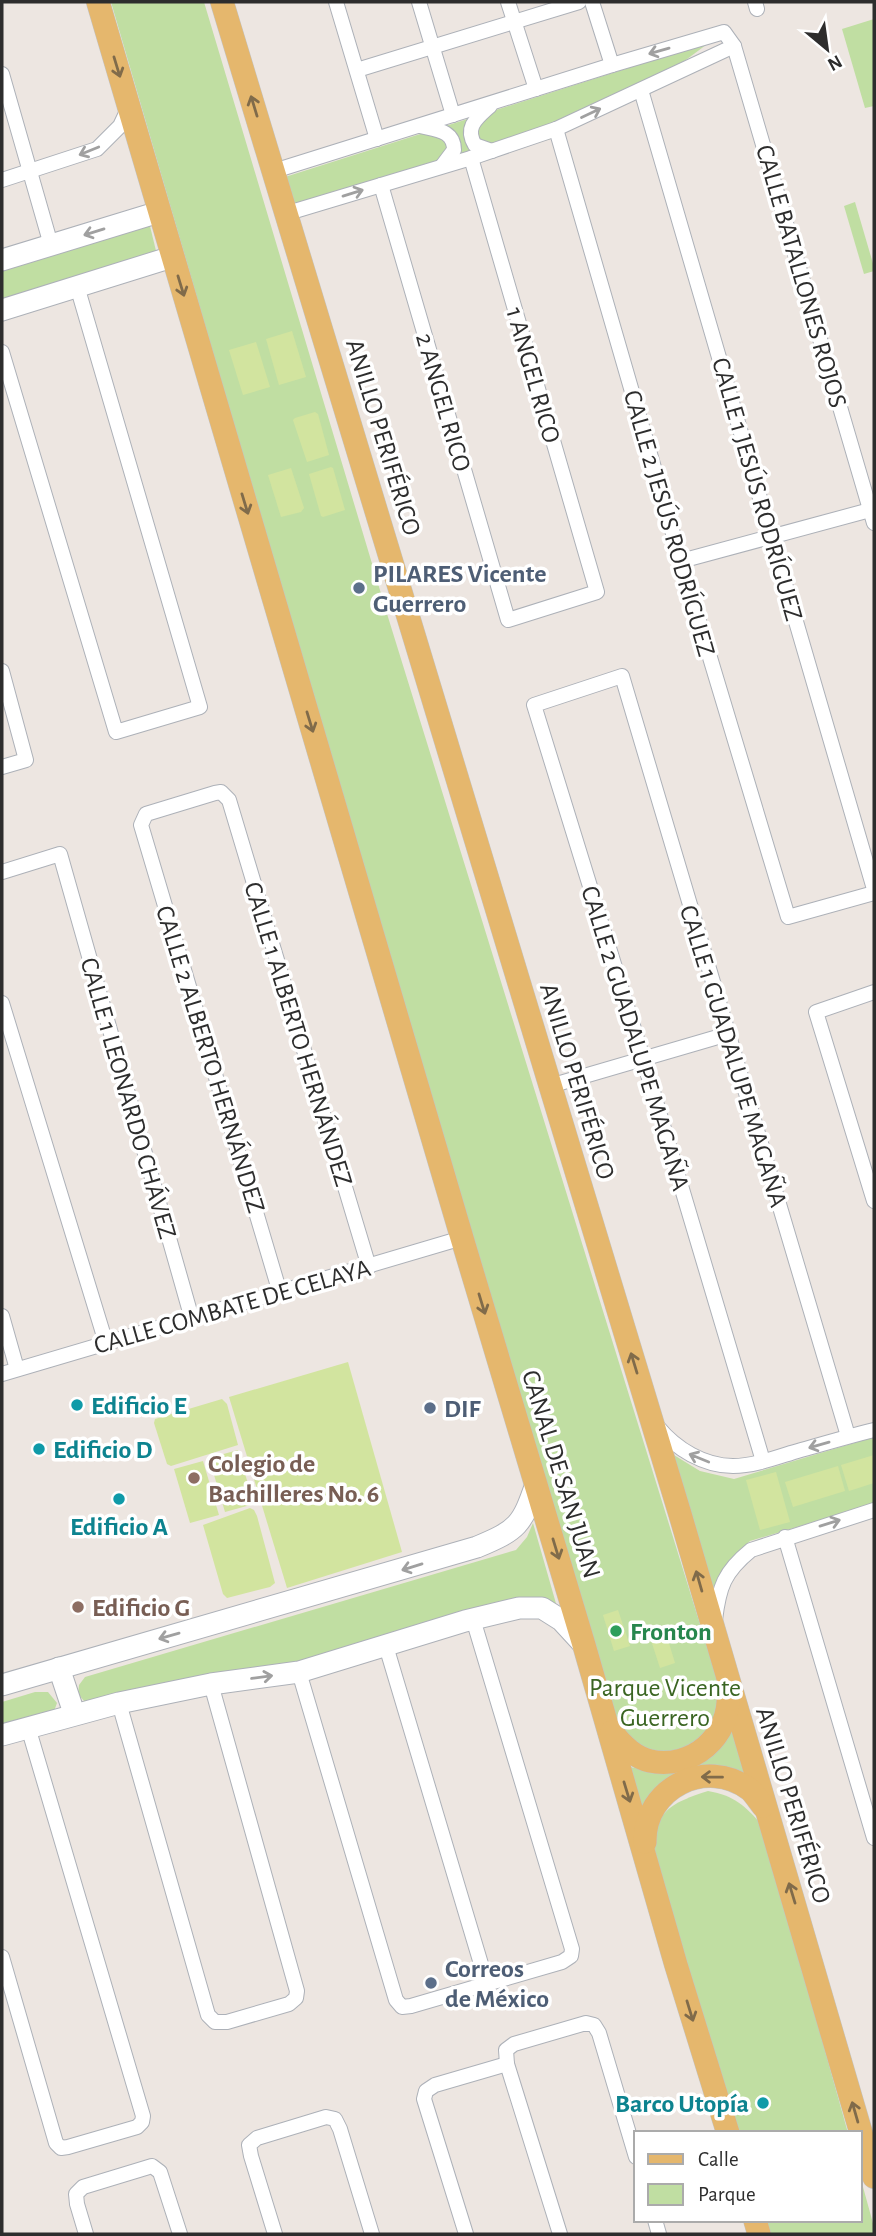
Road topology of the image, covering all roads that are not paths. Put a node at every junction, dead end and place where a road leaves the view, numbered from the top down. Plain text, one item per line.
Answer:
1 (97, 2) edge
2 (222, 2) edge
3 (336, 2) edge
4 (419, 2) edge
5 (508, 2) edge
6 (579, 2) edge
7 (592, 2) edge
8 (514, 23) junction
9 (734, 46) junction
10 (432, 47) junction
11 (612, 65) junction
12 (357, 70) junction
13 (2, 74) edge
14 (537, 89) junction
15 (640, 90) junction
16 (494, 102) junction
17 (129, 107) junction
18 (453, 115) junction
19 (419, 126) junction
20 (556, 129) junction
21 (377, 139) junction
22 (492, 151) junction
23 (471, 158) junction
24 (441, 167) junction
25 (30, 171) junction
26 (274, 172) junction
27 (2, 180) edge
28 (381, 185) junction
29 (159, 212) junction
30 (288, 213) junction
31 (51, 245) junction
32 (172, 257) junction
33 (2, 260) edge
34 (77, 286) junction
35 (4, 307) edge
36 (2, 352) edge
37 (872, 517) edge
38 (771, 538) junction
39 (681, 562) junction
40 (508, 620) joint
41 (2, 671) edge
42 (622, 676) joint
43 (2, 767) edge
44 (229, 800) joint
45 (2, 872) edge
46 (874, 891) edge
47 (874, 992) edge
48 (2, 1003) edge
49 (728, 1034) junction
50 (643, 1058) junction
51 (550, 1086) junction
52 (874, 1201) edge
53 (462, 1238) junction
54 (369, 1268) junction
55 (280, 1293) junction
56 (2, 1315) edge
57 (192, 1319) junction
58 (106, 1343) junction
59 (18, 1369) junction
60 (2, 1374) edge
61 (650, 1417) junction
62 (874, 1430) edge
63 (848, 1437) junction
64 (763, 1461) junction
65 (536, 1484) junction
66 (874, 1510) edge
67 (785, 1537) junction
68 (473, 1619) junction
69 (714, 1635) junction
70 (584, 1645) junction
71 (386, 1646) junction
72 (59, 1668) junction
73 (299, 1672) junction
74 (726, 1677) junction
75 (211, 1684) junction
76 (2, 1685) edge
77 (119, 1703) junction
78 (75, 1713) junction
79 (28, 1727) junction
80 (608, 1727) junction
81 (2, 1735) edge
82 (767, 1811) junction
83 (874, 1838) edge
84 (646, 1855) junction
85 (2, 1957) edge
86 (487, 1984) junction
87 (507, 2057) junction
88 (727, 2131) edge
89 (861, 2131) edge
90 (862, 2136) edge
91 (634, 2150) edge
92 (874, 2177) edge
93 (86, 2234) edge
94 (180, 2234) edge
95 (275, 2234) edge
96 (372, 2234) edge
97 (466, 2234) edge
98 (560, 2234) edge

1 -> 17 main road
26 -> 2 main road, ANILLO PERIFÉRICO
3 - 12 street
4 - 10 street
5 - 8 street
6 - 8 street
7 - 11 street
8 - 10 street
8 - 14 street
9 -> 11 street, CALLE BATALLONES ROJOS
9 - 15 street
9 - 37 street, CALLE BATALLONES ROJOS
10 - 12 street
10 - 18 street
11 - 14 street
12 - 21 street
13 - 25 street
14 - 16 street
20 -> 15 street
15 - 38 street, CALLE 1 JESÚS RODRÍGUEZ
16 - 18 street
16 - 22 street
17 -> 25 street
17 - 29 main road
18 - 19 street
19 - 21 street
19 - 24 street
20 - 22 street
20 - 39 street, CALLE 2 JESÚS RODRÍGUEZ
21 - 26 street
22 - 23 street
23 - 24 street
23 - 40 street, 1 ANGEL RICO
24 - 28 street
25 - 27 street
25 - 31 street
26 - 30 main road, ANILLO PERIFÉRICO
30 -> 28 street
28 - 40 street, 2 ANGEL RICO
29 -> 31 street
29 - 32 main road
30 - 51 main road, ANILLO PERIFÉRICO
31 - 33 street
32 - 34 street
32 -> 53 main road
34 - 35 street
34 - 36 street
37 - 38 street
38 - 39 street
38 - 46 street, CALLE 1 JESÚS RODRÍGUEZ
39 - 46 street, CALLE 2 JESÚS RODRÍGUEZ
41 - 43 street
42 - 49 street, CALLE 1 GUADALUPE MAGAÑA
42 - 50 street, CALLE 2 GUADALUPE MAGAÑA
44 - 54 street, CALLE 1 ALBERTO HERNÁNDEZ
44 - 55 street, CALLE 2 ALBERTO HERNÁNDEZ
45 - 57 street, CALLE 1 LEONARDO CHÁVEZ
47 - 52 street
48 - 58 street
49 - 50 street
49 - 63 street, CALLE 1 GUADALUPE MAGAÑA
50 - 51 street
50 - 64 street, CALLE 2 GUADALUPE MAGAÑA
61 -> 51 main road, ANILLO PERIFÉRICO
53 - 54 street, CALLE COMBATE DE CELAYA
53 -> 65 main road, CANAL DE SAN JUAN
54 - 55 street, CALLE COMBATE DE CELAYA
55 - 57 street, CALLE COMBATE DE CELAYA
56 - 59 street
57 - 58 street, CALLE COMBATE DE CELAYA
58 - 59 street, CALLE COMBATE DE CELAYA
59 - 60 street, CALLE COMBATE DE CELAYA
64 -> 61 street
69 -> 61 main road, ANILLO PERIFÉRICO
62 - 63 street
63 -> 64 street
65 -> 70 main road, CANAL DE SAN JUAN
65 -> 72 street
67 -> 66 street
67 - 69 street
67 - 83 street
68 - 70 street
68 - 71 street
68 - 86 street
69 - 74 main road, ANILLO PERIFÉRICO
70 - 80 main road, CANAL DE SAN JUAN
71 - 73 street
71 - 86 street
72 - 76 street
72 - 78 street
75 -> 73 street
73 - 86 street
74 - 80 main road
74 - 82 main road, ANILLO PERIFÉRICO
75 - 77 street
75 - 77 street
77 - 78 street
78 - 79 street
79 - 81 street
79 - 85 street
80 -> 84 main road
82 -> 84 main road
89 -> 82 main road, ANILLO PERIFÉRICO
84 -> 88 main road
87 - 91 street
87 - 97 street
87 - 98 street
92 -> 90 main road, ANILLO PERIFÉRICO
93 - 94 street
95 - 96 street

